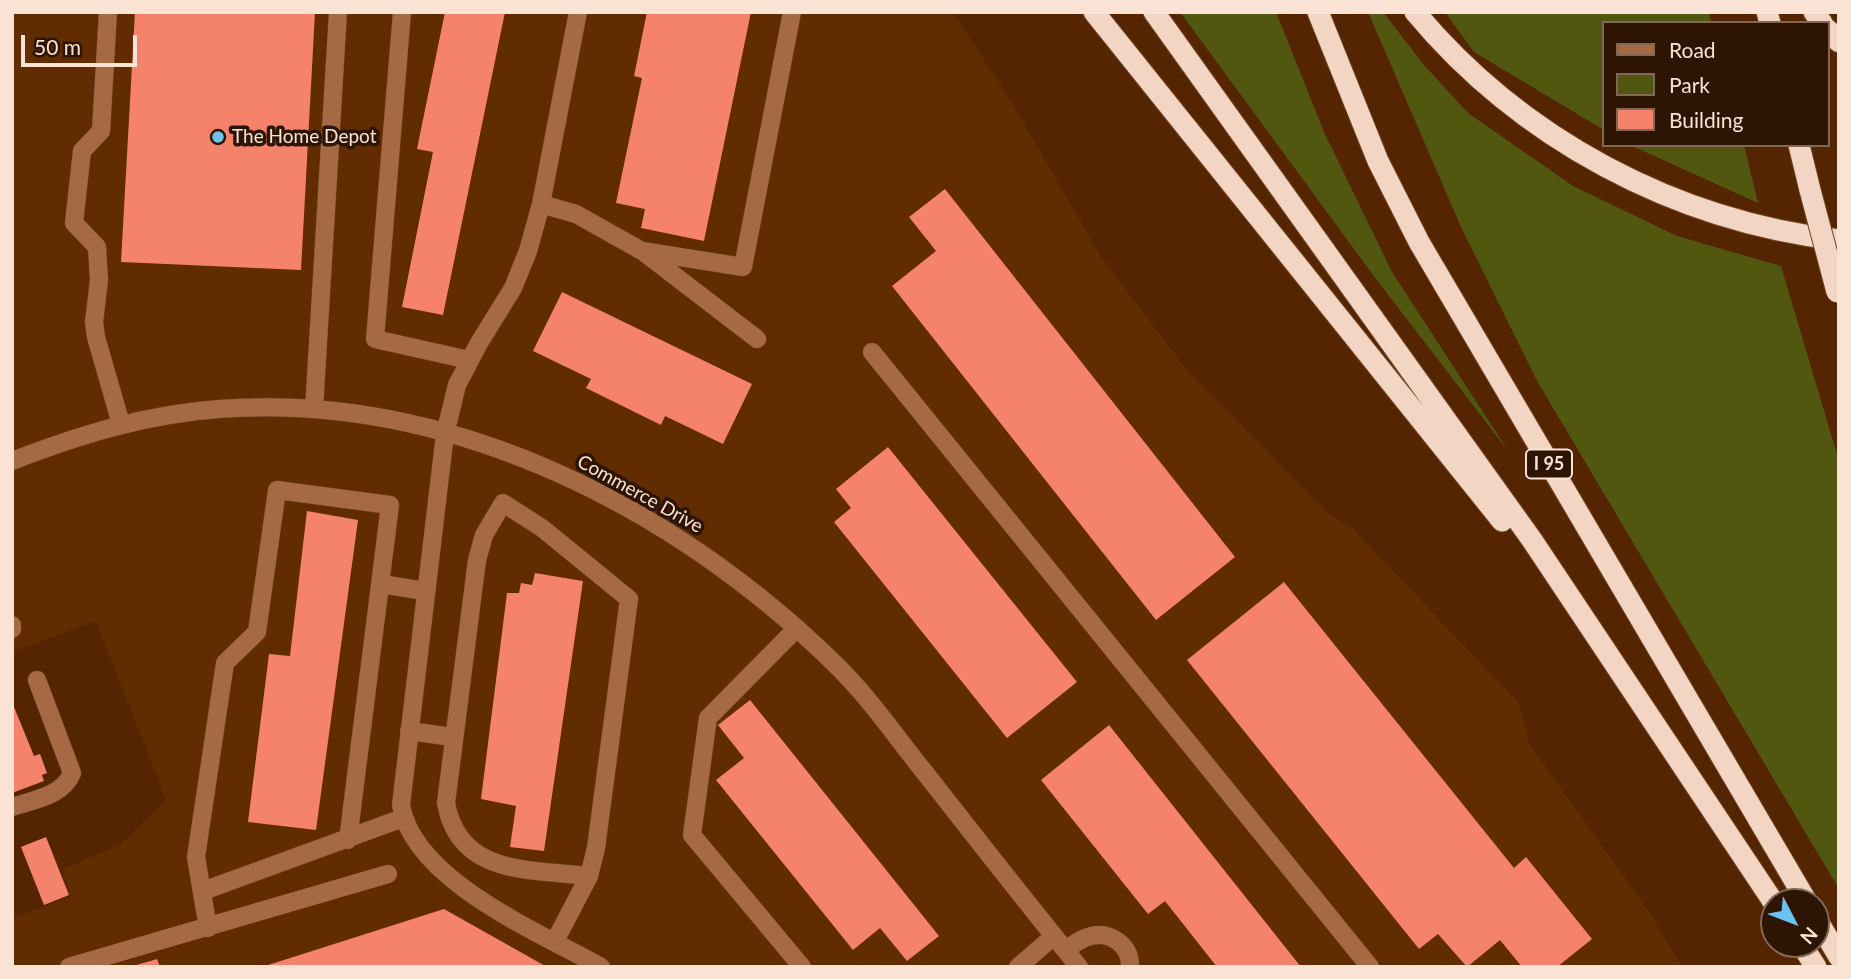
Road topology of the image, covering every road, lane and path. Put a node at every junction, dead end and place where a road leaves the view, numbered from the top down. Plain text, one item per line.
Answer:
1 (108, 12) edge
2 (338, 12) edge
3 (402, 12) edge
4 (578, 12) edge
5 (792, 12) edge
6 (1094, 12) edge
7 (1154, 12) edge
8 (1318, 12) edge
9 (1415, 12) edge
10 (1799, 147) edge
11 (541, 204) junction
12 (1839, 240) edge
13 (642, 251) junction
14 (1838, 296) edge
15 (757, 340) dead end
16 (872, 352) dead end
17 (469, 360) junction
18 (314, 409) junction
19 (121, 424) junction
20 (445, 434) junction
21 (12, 461) edge
22 (381, 583) junction
23 (425, 591) junction
24 (797, 628) junction
25 (37, 680) dead end
26 (1644, 709) junction
27 (409, 731) junction
28 (452, 737) junction
29 (12, 807) edge
30 (403, 818) junction
31 (348, 840) junction
32 (388, 874) dead end
33 (589, 876) junction
34 (1764, 888) edge
35 (1799, 888) edge
36 (203, 891) junction
37 (208, 928) junction
38 (1054, 936) junction
39 (555, 941) junction
40 (1830, 942) edge
41 (1065, 950) junction
42 (1839, 957) edge
43 (69, 967) edge
44 (601, 967) edge
45 (802, 967) edge
46 (1018, 967) edge
47 (1079, 967) edge
48 (1130, 967) edge
49 (1370, 967) edge

1 - 19 street
2 - 18 street
3 - 17 street
4 - 11 street
5 - 13 street
6 - 26 highway
7 - 26 highway
8 - 35 highway, I 95
9 - 12 highway
10 - 14 highway, bridge
11 - 13 street
11 - 17 street
13 - 15 street
16 - 49 street
17 - 20 street
18 - 19 street, Commerce Drive
18 - 20 street, Commerce Drive
19 - 21 street, Commerce Drive
20 - 23 street
20 - 24 street, Commerce Drive
22 - 23 street
22 - 31 street
22 - 36 street
23 - 27 street
24 - 38 street, Commerce Drive
24 - 45 street
25 - 29 street
26 - 34 highway
27 - 28 street
27 - 30 street
28 - 33 street
28 - 33 street
30 - 31 street
30 - 39 street
31 - 36 street
32 - 37 street
33 - 39 street
36 - 37 street
37 - 43 street
38 - 41 street, Commerce Drive
38 - 46 street
39 - 44 street
40 - 42 highway
41 - 47 street, Commerce Drive
41 - 48 street

